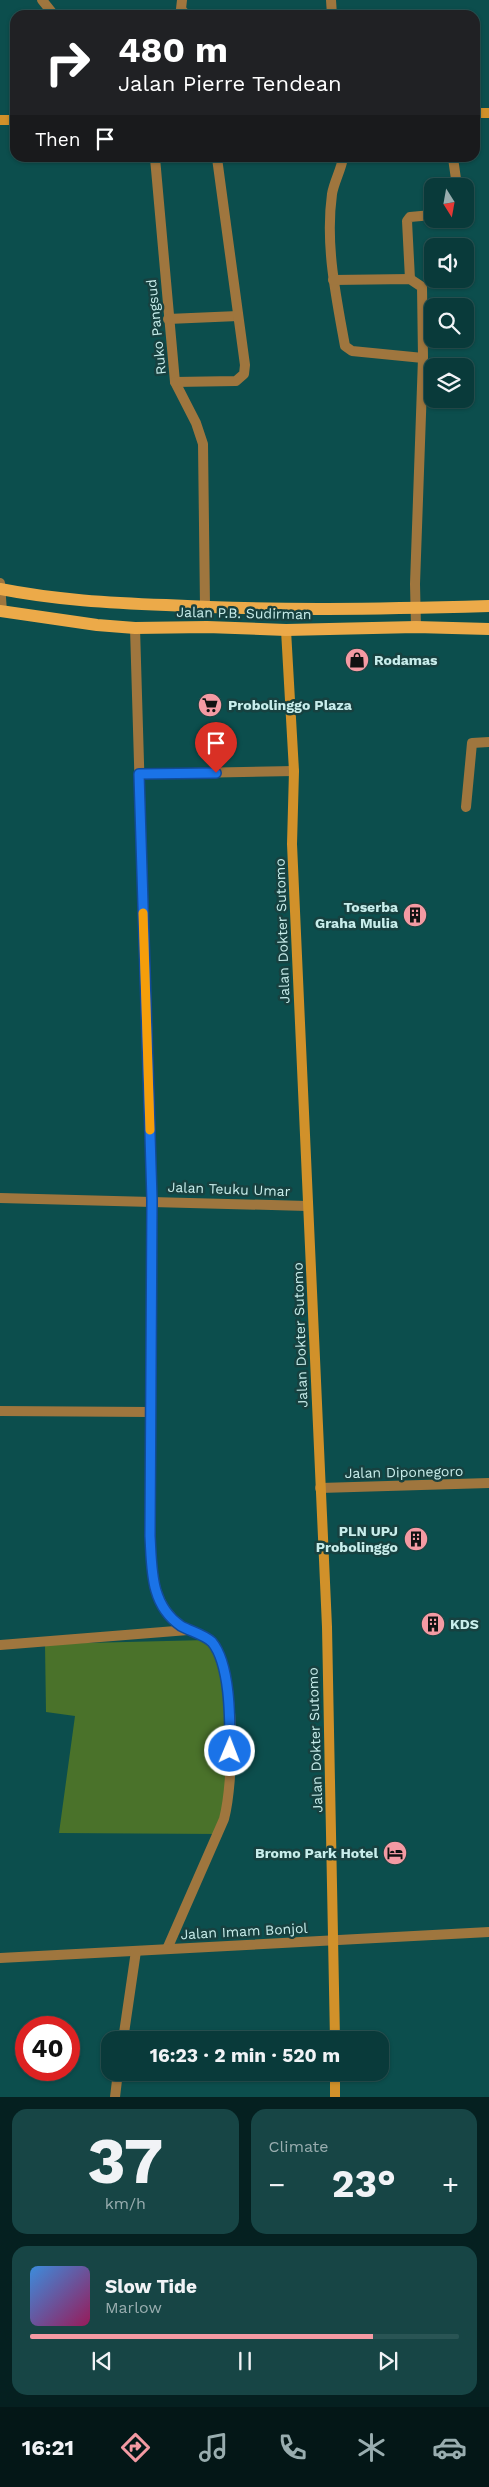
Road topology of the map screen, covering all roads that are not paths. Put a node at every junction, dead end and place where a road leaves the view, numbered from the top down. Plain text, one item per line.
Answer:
1 (42, 0) edge
2 (50, 10) edge
3 (155, 162) edge
4 (218, 162) edge
5 (342, 162) edge
6 (454, 162) edge
7 (456, 178) edge
8 (424, 216) edge
9 (410, 279) junction
10 (333, 280) junction
11 (238, 316) junction
12 (168, 319) junction
13 (423, 358) junction
14 (175, 382) junction
15 (1, 587) edge
16 (489, 606) edge
17 (205, 607) junction
18 (416, 608) junction
19 (1, 611) edge
20 (416, 627) junction
21 (135, 628) junction
22 (489, 629) edge
23 (286, 630) junction
24 (489, 742) edge
25 (294, 771) junction
26 (139, 774) junction
27 (466, 807) dead end
28 (0, 1198) edge
29 (152, 1200) junction
30 (308, 1206) junction
31 (0, 1411) edge
32 (150, 1412) junction
33 (489, 1484) edge
34 (320, 1488) junction
35 (177, 1622) junction
36 (188, 1630) junction
37 (167, 1632) junction
38 (0, 1644) edge
39 (489, 1932) edge
40 (334, 1940) junction
41 (167, 1949) junction
42 (136, 1951) junction
43 (0, 1958) edge
44 (124, 2031) edge
45 (335, 2031) edge
46 (117, 2081) edge
47 (335, 2081) edge
48 (115, 2097) edge
49 (335, 2097) edge

1 - 2 street
3 - 12 street, Ruko Pangsud
4 - 11 street
5 - 10 street
6 - 7 street
8 - 9 street
9 - 10 street
9 - 13 street
10 - 13 street
11 - 12 street
11 - 14 street
12 - 14 street, Ruko Pangsud
13 - 18 street
14 - 17 street, Ruko Pangsud
15 - 17 main road, Jalan P.B. Sudirman
15 - 19 street
16 - 18 main road, Jalan P.B. Sudirman
17 - 18 main road, Jalan P.B. Sudirman
18 - 20 street
19 - 21 main road, Jalan P.B. Sudirman
20 - 22 main road, Jalan P.B. Sudirman
20 - 23 main road, Jalan P.B. Sudirman
21 - 23 main road, Jalan P.B. Sudirman
21 - 26 street
23 - 25 main road, Jalan Dokter Sutomo
24 - 27 street
25 - 26 street
25 - 30 main road, Jalan Dokter Sutomo
26 - 29 street
28 - 29 street, Jalan Teuku Umar
29 - 30 street, Jalan Teuku Umar
29 - 32 street
30 - 34 main road, Jalan Dokter Sutomo
31 - 32 street
32 - 35 street
33 - 34 street, Jalan Diponegoro
34 - 40 main road, Jalan Dokter Sutomo
35 - 36 street
35 - 37 street
36 - 37 street
36 - 41 street
37 - 38 street
39 - 40 street, Jalan Imam Bonjol
40 - 41 street, Jalan Imam Bonjol
40 - 45 main road, Jalan Dokter Sutomo
41 - 42 street, Jalan Imam Bonjol
42 - 43 street, Jalan Imam Bonjol
42 - 44 street
46 - 48 street
47 - 49 main road

